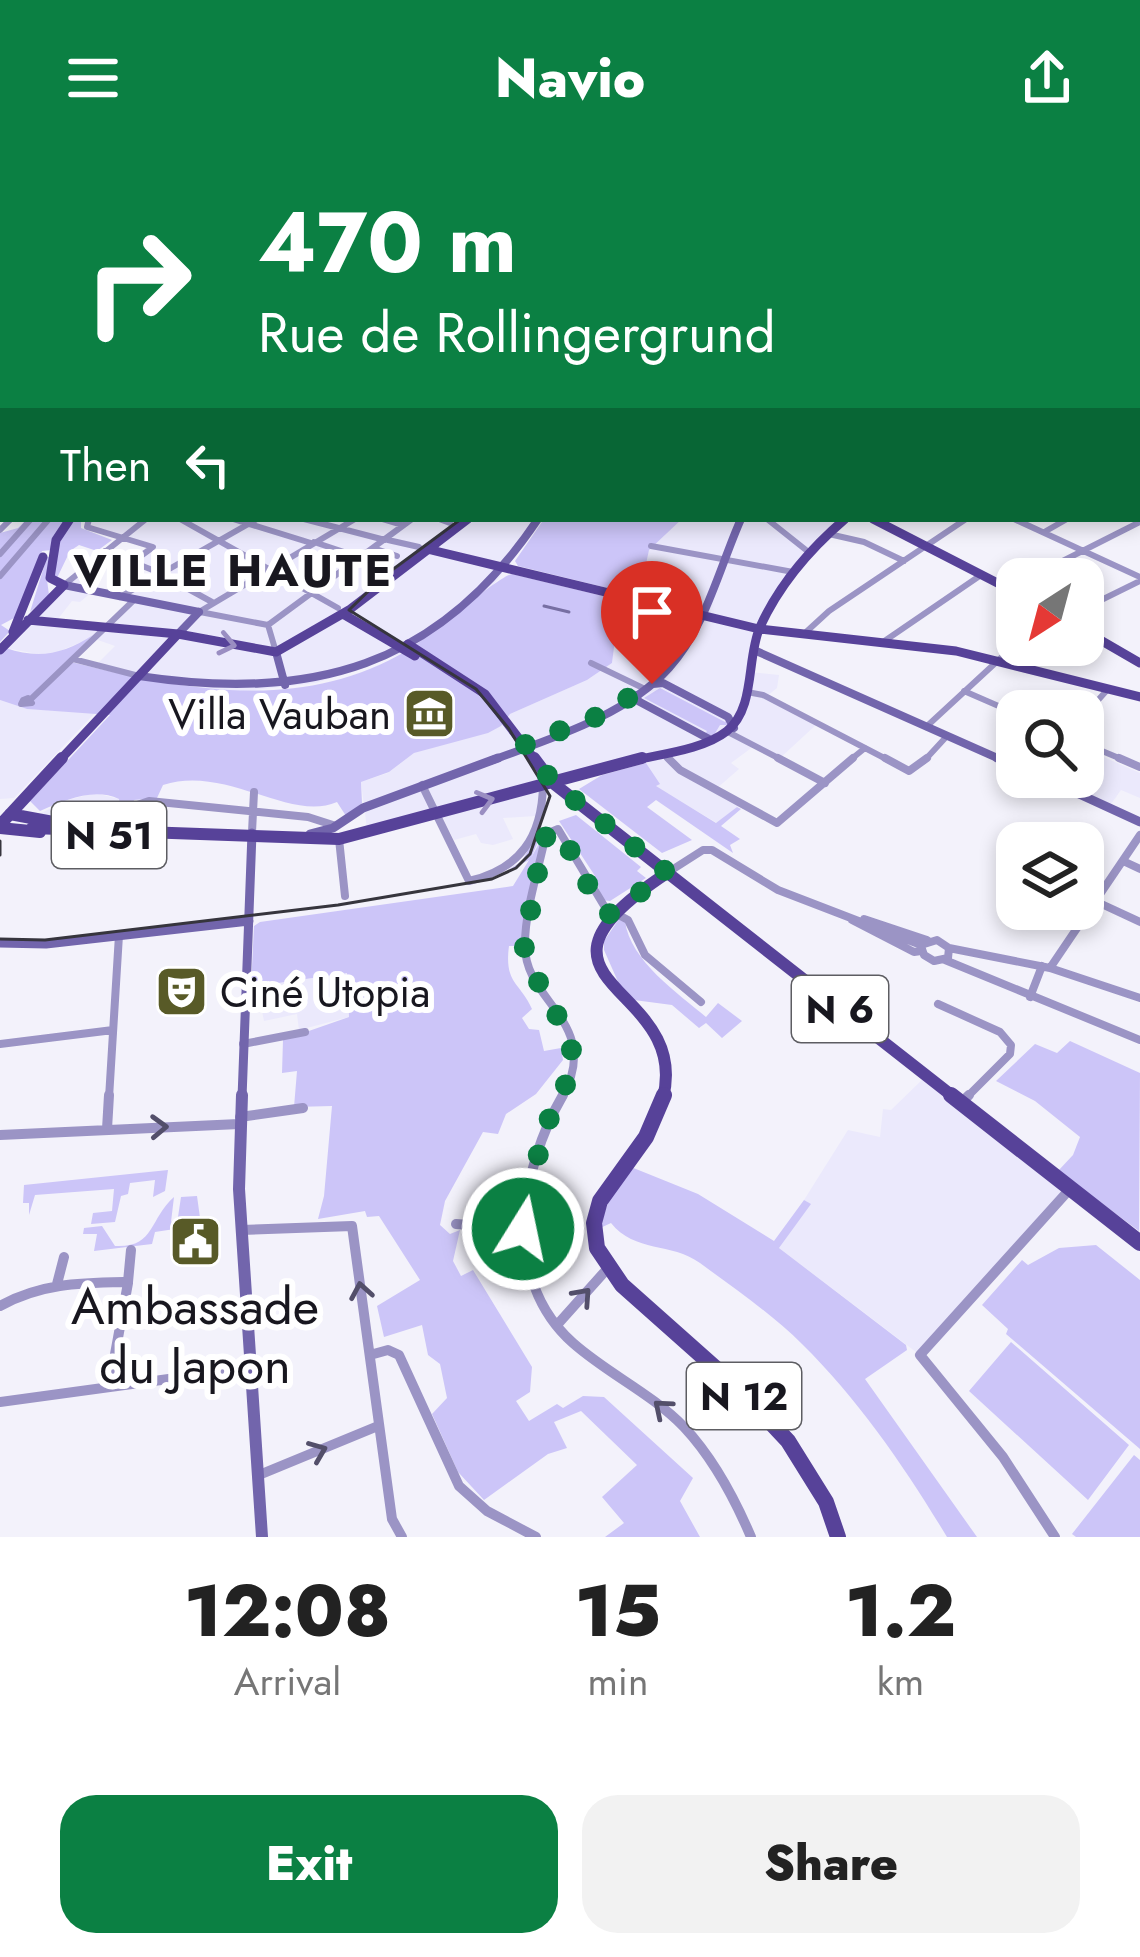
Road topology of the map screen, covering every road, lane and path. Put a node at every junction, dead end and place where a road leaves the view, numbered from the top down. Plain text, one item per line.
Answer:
1 (28, 522) edge
2 (47, 522) edge
3 (68, 522) edge
4 (87, 522) edge
5 (142, 522) edge
6 (186, 522) edge
7 (242, 522) edge
8 (252, 522) edge
9 (301, 522) edge
10 (317, 522) edge
11 (349, 522) edge
12 (391, 522) edge
13 (408, 522) edge
14 (448, 522) edge
15 (463, 522) edge
16 (536, 522) edge
17 (740, 522) edge
18 (771, 522) edge
19 (841, 522) edge
20 (879, 522) edge
21 (962, 522) edge
22 (1021, 522) edge
23 (1062, 522) edge
24 (1136, 522) edge
25 (451, 523) dead end
26 (248, 524) junction
27 (403, 526) junction
28 (340, 527) junction
29 (1044, 532) junction
30 (827, 533) junction
31 (291, 534) junction
32 (122, 537) junction
33 (219, 540) junction
34 (386, 540) junction
35 (313, 543) junction
36 (651, 546) dead end
37 (928, 546) junction
38 (375, 548) junction
39 (104, 550) junction
40 (422, 550) junction
41 (806, 550) junction
42 (1086, 550) junction
43 (343, 553) junction
44 (0, 554) edge
45 (43, 557) dead end
46 (362, 558) junction
47 (1070, 558) edge
48 (722, 559) junction
49 (134, 561) junction
50 (400, 561) junction
51 (905, 562) junction
52 (502, 567) junction
53 (269, 568) junction
54 (793, 572) junction
55 (159, 573) junction
56 (982, 574) junction
57 (0, 576) edge
58 (1140, 579) edge
59 (996, 580) edge
60 (294, 583) junction
61 (64, 585) junction
62 (313, 594) junction
63 (120, 596) junction
64 (1104, 598) edge
65 (135, 599) junction
66 (28, 601) junction
67 (212, 602) junction
68 (344, 611) junction
69 (199, 612) junction
70 (697, 614) junction
71 (28, 620) junction
72 (58, 625) junction
73 (268, 625) junction
74 (105, 629) junction
75 (759, 629) junction
76 (13, 632) junction
77 (178, 634) junction
78 (805, 634) junction
79 (883, 642) junction
80 (1104, 643) edge
81 (2, 646) edge
82 (405, 646) junction
83 (754, 650) junction
84 (276, 652) junction
85 (73, 659) junction
86 (995, 661) junction
87 (592, 663) dead end
88 (1140, 664) edge
89 (140, 676) junction
90 (285, 685) junction
91 (645, 689) junction
92 (1108, 689) junction
93 (964, 691) junction
94 (747, 692) junction
95 (1104, 693) edge
96 (1140, 697) edge
97 (31, 699) dead end
98 (996, 705) edge
99 (926, 728) junction
100 (731, 730) junction
101 (947, 736) junction
102 (711, 740) junction
103 (525, 744) junction
104 (865, 748) junction
105 (1104, 752) edge
106 (663, 753) junction
107 (996, 758) edge
108 (1140, 767) edge
109 (548, 782) junction
110 (825, 783) junction
111 (422, 784) junction
112 (254, 792) dead end
113 (1087, 798) edge
114 (363, 808) junction
115 (253, 812) junction
116 (437, 818) junction
117 (4, 819) edge
118 (1140, 822) edge
119 (38, 827) dead end
120 (138, 829) junction
121 (220, 834) junction
122 (337, 834) junction
123 (367, 834) junction
124 (252, 835) junction
125 (1140, 835) edge
126 (1123, 861) junction
127 (1140, 868) edge
128 (668, 873) junction
129 (1104, 889) edge
130 (345, 896) dead end
131 (1104, 905) edge
132 (610, 913) junction
133 (852, 919) junction
134 (249, 921) junction
135 (1140, 922) edge
136 (1074, 930) edge
137 (118, 935) junction
138 (0, 944) edge
139 (923, 945) junction
140 (949, 948) junction
141 (945, 960) junction
142 (1046, 967) junction
143 (1030, 997) junction
144 (1140, 998) edge
145 (701, 1002) dead end
146 (938, 1004) dead end
147 (113, 1030) junction
148 (305, 1032) dead end
149 (1140, 1040) edge
150 (0, 1044) edge
151 (243, 1044) junction
152 (961, 1104) junction
153 (303, 1108) dead end
154 (240, 1120) junction
155 (107, 1129) junction
156 (0, 1135) edge
157 (1070, 1189) junction
158 (456, 1224) dead end
159 (523, 1229) junction
160 (241, 1230) junction
161 (1140, 1243) edge
162 (131, 1250) dead end
163 (64, 1257) dead end
164 (612, 1273) junction
165 (128, 1282) junction
166 (57, 1284) junction
167 (0, 1306) edge
168 (557, 1325) junction
169 (370, 1355) junction
170 (249, 1368) junction
171 (110, 1387) junction
172 (0, 1402) edge
173 (379, 1426) junction
174 (257, 1476) junction
175 (262, 1537) edge
176 (402, 1537) edge
177 (536, 1537) edge
178 (751, 1537) edge
179 (838, 1537) edge
180 (1055, 1537) edge

1 - 44 street
2 - 57 street
3 - 61 main road
4 - 32 street
5 - 32 street
6 - 33 street
7 - 26 street
8 - 26 street
9 - 31 street
10 - 28 street
11 - 28 street
12 - 27 street
13 - 27 street
14 - 25 street
15 - 40 main road
16 - 52 main road
17 - 48 main road
18 - 41 street
19 - 30 main road
20 - 37 main road
21 - 37 street
22 - 29 street
23 - 29 street
24 - 42 street
26 - 31 street
26 - 33 street
27 - 34 street
28 - 34 street
28 - 35 street
29 - 42 street
30 - 41 main road
30 - 51 street
31 - 35 street
32 - 39 street
32 - 49 street
33 - 53 street
33 - 55 street
34 - 38 street
34 - 40 street
35 - 43 street
35 - 53 street
36 - 48 street
37 - 51 street
37 - 56 main road
38 - 46 street
38 - 50 street
39 - 49 street
39 - 61 street
40 - 50 main road
40 - 52 main road
41 - 54 main road
42 - 47 street
42 - 58 street
43 - 46 street
43 - 60 street
45 - 66 main road
46 - 62 street
48 - 54 street
48 - 70 main road
49 - 55 street
50 - 68 main road
51 - 78 street
52 - 70 main road
52 - 82 main road
53 - 60 street
53 - 67 street
54 - 75 main road
55 - 63 street
55 - 67 street
56 - 59 main road
56 - 79 street
58 - 64 street
60 - 62 street
61 - 63 main road
61 - 71 main road
62 - 68 street
62 - 73 street
63 - 65 main road
65 - 69 main road
65 - 74 street
66 - 71 main road
66 - 76 main road
67 - 69 street
68 - 82 main road, N 6
68 - 84 main road
69 - 73 street
69 - 77 main road
70 - 75 main road
70 - 91 main road
71 - 72 main road
71 - 76 main road
71 - 81 main road
72 - 74 main road
72 - 81 main road
73 - 84 street
74 - 77 main road
74 - 85 street
75 - 78 main road
75 - 83 main road
76 - 81 main road
77 -> 84 main road
77 - 89 main road
78 - 79 main road
79 - 86 main road
80 - 88 main road
82 - 90 main road
82 - 103 main road, N 6
83 - 94 main road
83 - 99 main road
84 - 90 main road
85 - 89 street
85 - 97 street
86 - 92 main road
86 - 93 street
87 - 91 street
89 - 90 main road
89 - 117 main road
91 - 100 main road
91 - 102 main road
91 - 103 main road
92 - 95 street
92 - 96 main road
93 - 98 street
93 - 99 street
94 - 100 main road
94 - 104 street
99 - 101 main road
100 - 102 main road, N 51
100 - 110 street
101 - 104 street
101 - 107 main road
102 - 106 main road, N 51
103 - 109 main road, N 6
103 - 111 main road
104 - 110 street
105 - 108 street
106 - 109 main road, N 51
106 - 110 street
116 -> 109 main road, N 51
109 - 116 street
109 - 128 main road, N 6
111 - 114 main road
111 - 116 street
112 - 115 street
113 - 118 main road
114 - 122 main road
114 - 123 street
115 - 120 street
115 - 122 street
115 - 124 street
116 - 123 main road, N 51
117 - 120 main road, N 51
117 - 121 main road, N 51
119 - 120 main road, N 51
120 - 121 main road, N 51
121 - 124 main road, N 51
122 - 123 main road, N 51
122 - 124 main road, N 51
122 - 130 street
124 - 134 main road
125 - 126 street
126 - 127 street
126 - 129 street
128 - 132 main road
128 - 133 street
128 - 152 main road, N 6
131 - 135 street
132 - 145 street
132 - 159 street
132 - 164 main road
133 - 139 street
133 - 139 street
134 - 137 main road
134 - 151 main road
136 - 142 street
137 - 138 main road
137 - 147 street
139 - 140 street
139 - 141 street
140 - 141 street
140 - 142 street
141 - 143 street
142 - 143 street
142 - 144 street
143 - 149 street
146 - 152 street
147 - 150 street
147 - 155 street
148 - 151 street
151 - 154 main road
152 - 157 main road, N 6
153 - 154 street
155 -> 154 street
154 - 160 main road
155 - 156 street
157 - 161 main road, N 6
157 - 180 street
158 - 159 street
159 - 168 street
169 -> 160 street
160 - 170 main road
162 - 165 street
163 - 166 street
168 -> 164 street
164 - 179 main road, N 12
165 - 166 street
165 - 171 street
166 - 167 street
178 -> 168 street
169 - 173 street
169 - 177 street
170 - 171 street
170 - 174 main road
171 - 172 street
174 -> 173 street
173 - 176 street
174 - 175 main road

